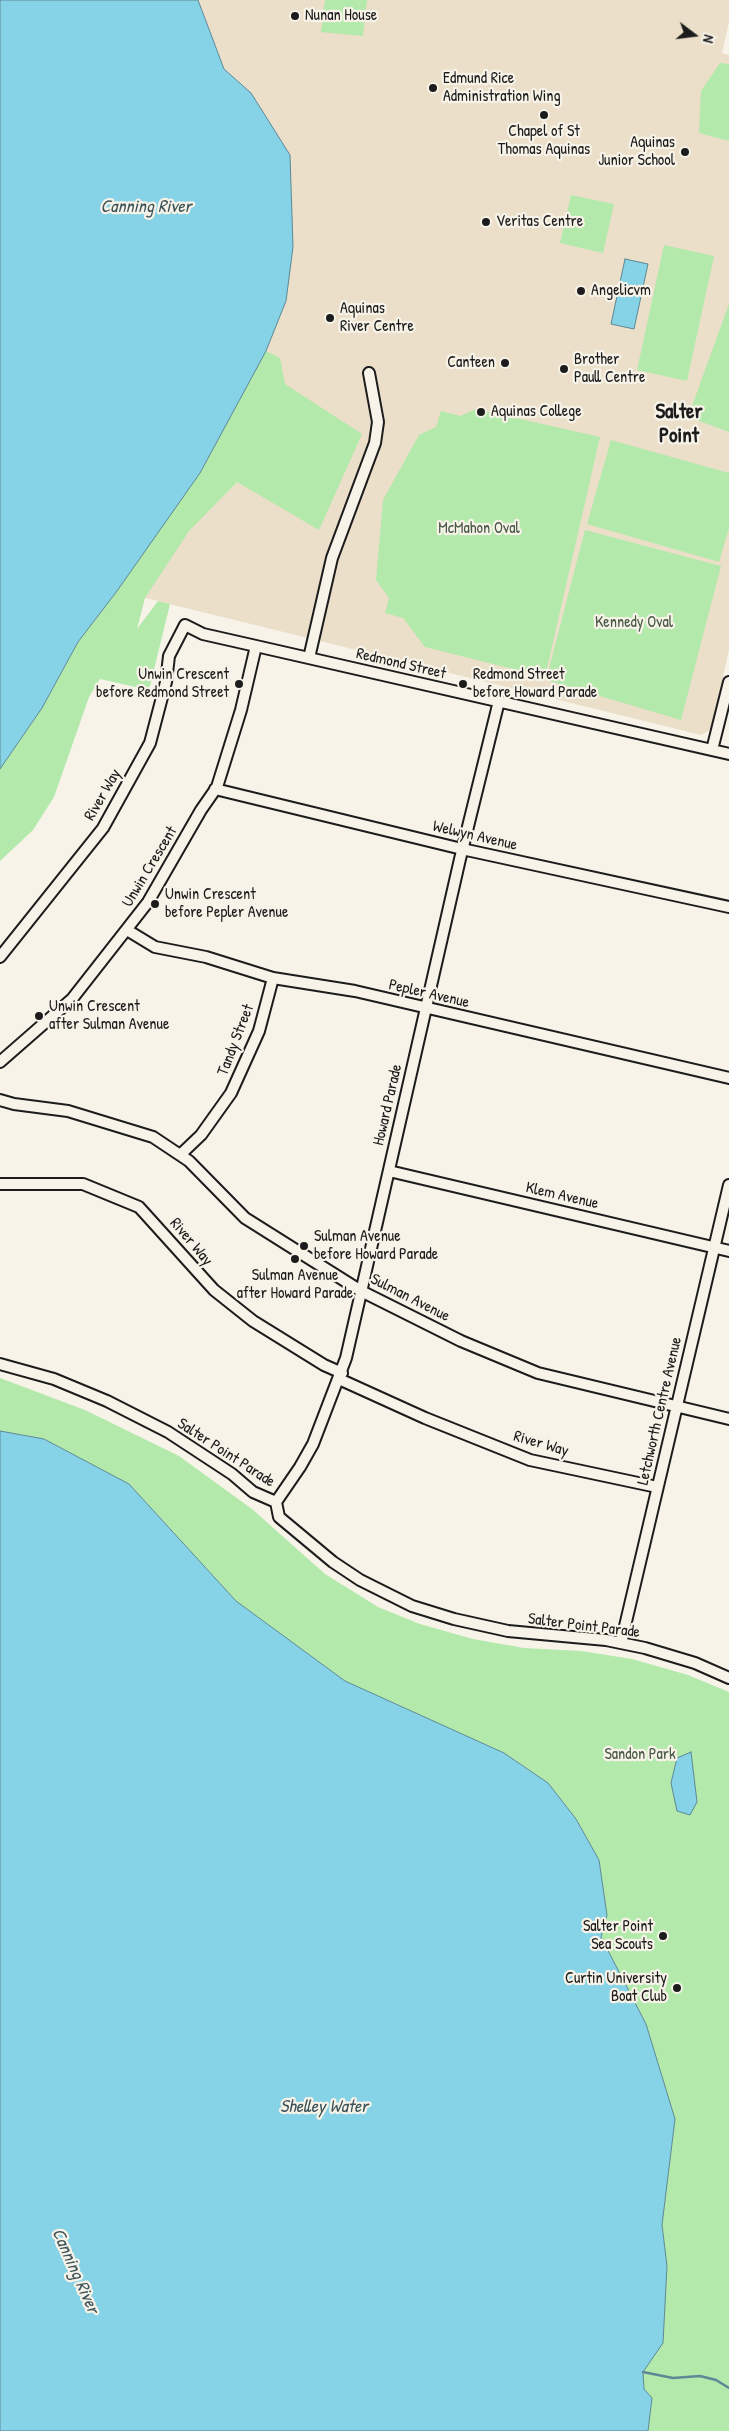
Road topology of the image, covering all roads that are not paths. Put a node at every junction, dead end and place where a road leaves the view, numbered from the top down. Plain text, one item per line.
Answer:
1 (369, 373) dead end
2 (185, 625) joint
3 (256, 646) junction
4 (309, 658) junction
5 (729, 682) edge
6 (499, 701) junction
7 (712, 750) junction
8 (729, 754) edge
9 (215, 790) junction
10 (462, 849) junction
11 (729, 907) edge
12 (127, 930) junction
13 (0, 957) edge
14 (273, 978) junction
15 (427, 1009) junction
16 (0, 1062) edge
17 (729, 1078) edge
18 (0, 1100) edge
19 (180, 1155) junction
20 (389, 1171) junction
21 (0, 1184) edge
22 (729, 1185) edge
23 (714, 1247) junction
24 (729, 1250) edge
25 (361, 1291) junction
26 (0, 1364) edge
27 (340, 1376) junction
28 (676, 1407) junction
29 (729, 1419) edge
30 (657, 1487) junction
31 (276, 1502) junction
32 (621, 1643) junction
33 (729, 1678) edge

1 - 4 street
2 - 3 street, Redmond Street
2 - 13 street, River Way
3 - 4 street, Redmond Street
3 - 9 street, Unwin Crescent
4 - 6 street, Redmond Street
5 - 7 street
6 - 7 street, Redmond Street
6 - 10 street, Howard Parade
7 - 8 street, Redmond Street
9 - 10 street, Welwyn Avenue
9 - 12 street, Unwin Crescent
10 - 11 street, Welwyn Avenue
10 - 15 street, Howard Parade
12 - 14 street, Pepler Avenue
12 - 16 street, Unwin Crescent
14 - 15 street, Pepler Avenue
14 - 19 street, Tandy Street
15 - 17 street, Pepler Avenue
15 - 20 street, Howard Parade
18 - 19 street, Sulman Avenue
19 - 25 street, Sulman Avenue
20 - 23 street, Klem Avenue
20 - 25 street, Howard Parade
21 - 27 street, River Way
22 - 23 street, Letchworth Centre Avenue
23 - 24 street, Klem Avenue
23 - 28 street, Letchworth Centre Avenue
25 - 27 street, Howard Parade
25 - 28 street, Sulman Avenue
26 - 31 street, Salter Point Parade
27 - 30 street, River Way
27 - 31 street, Howard Parade
28 - 29 street, Sulman Avenue
28 - 30 street, Letchworth Centre Avenue
30 - 32 street, Letchworth Centre Avenue
31 - 32 street, Salter Point Parade
32 - 33 street, Salter Point Parade

